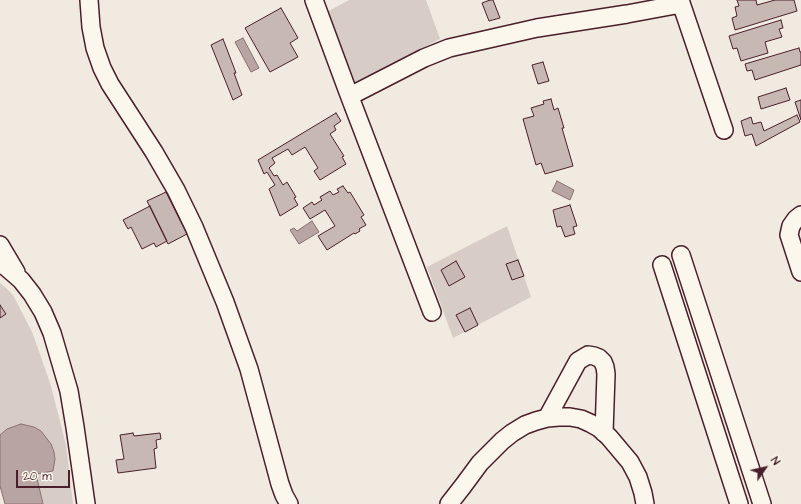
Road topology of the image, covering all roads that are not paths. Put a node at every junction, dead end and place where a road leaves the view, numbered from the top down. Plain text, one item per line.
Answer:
1 (89, 0) edge
2 (314, 0) edge
3 (681, 2) edge
4 (625, 7) edge
5 (350, 96) junction
6 (724, 130) dead end
7 (801, 216) edge
8 (0, 245) edge
9 (681, 255) dead end
10 (0, 264) edge
11 (662, 265) dead end
12 (801, 272) edge
13 (21, 280) junction
14 (432, 312) dead end
15 (547, 418) junction
16 (604, 433) junction
17 (86, 504) edge
18 (289, 504) edge
19 (449, 504) edge
20 (645, 504) edge
21 (739, 504) edge
22 (762, 504) edge

1 - 18 street
2 - 5 street
3 - 4 street
3 - 6 street
4 - 5 street
5 - 14 street
7 - 12 street
8 - 13 street
9 - 22 street
10 - 13 street
11 - 21 street
13 - 17 street
15 - 16 street
15 - 16 street
15 - 19 street
16 - 20 street

